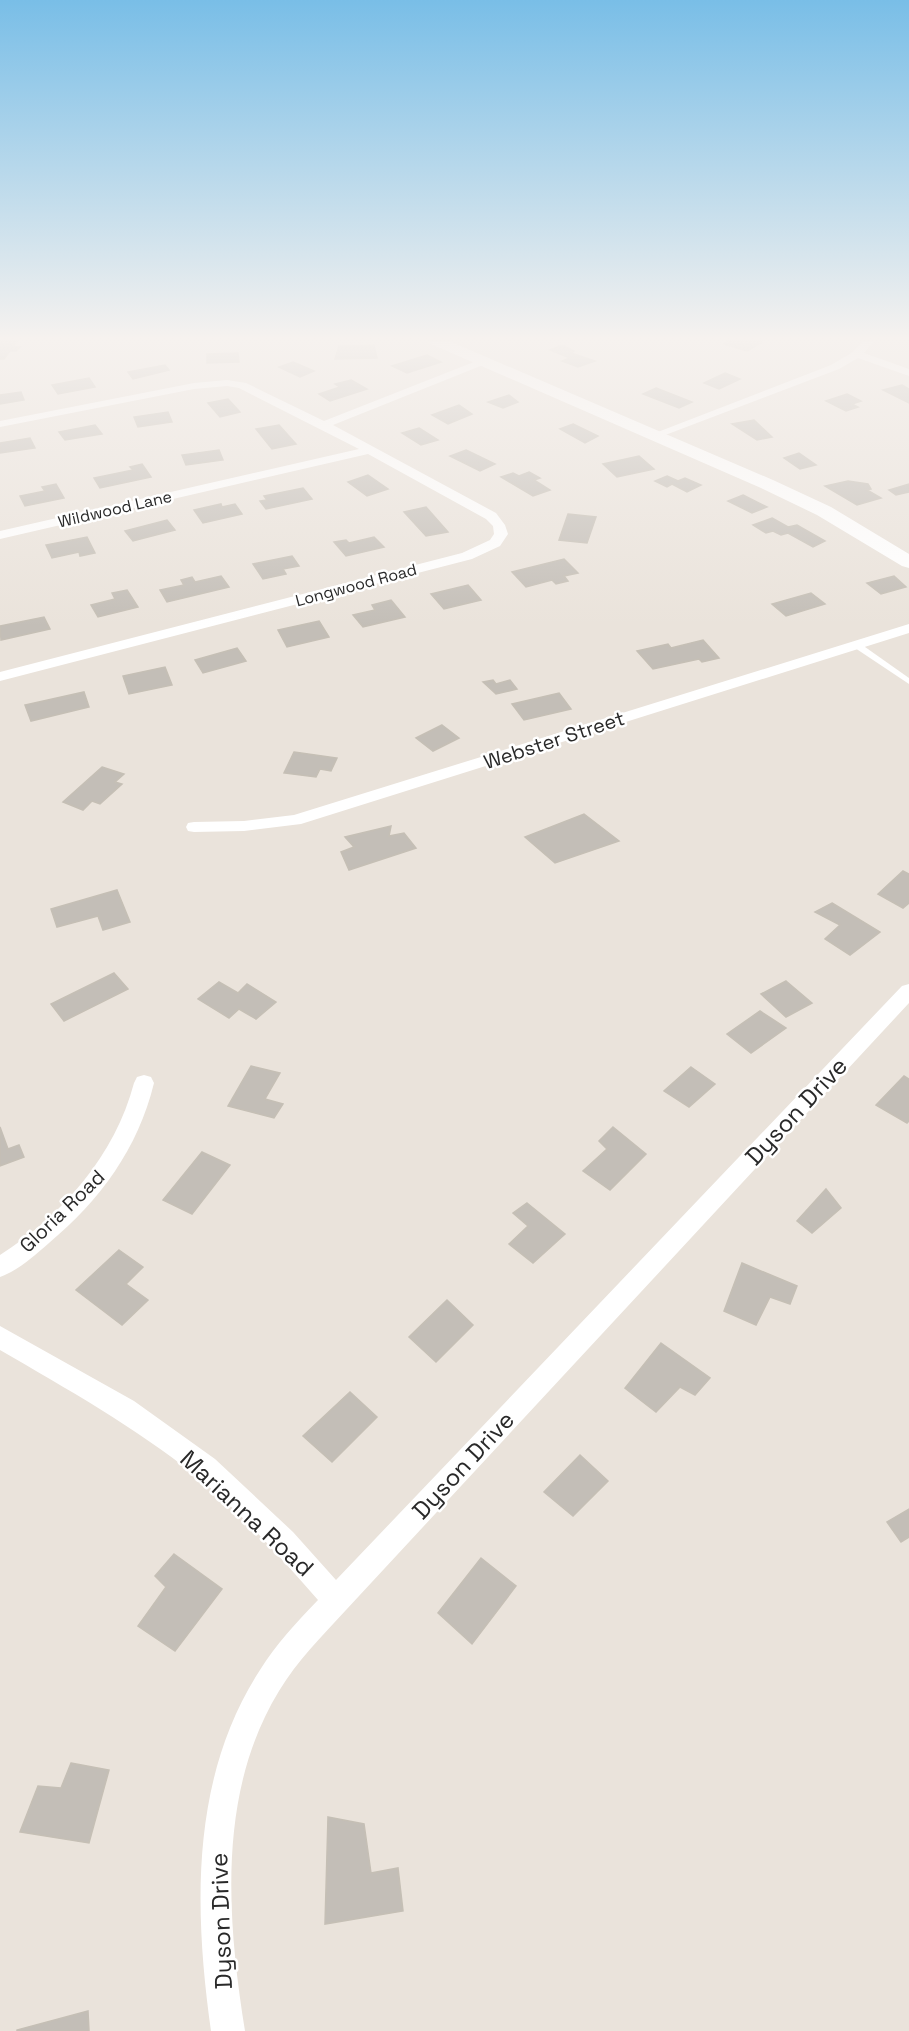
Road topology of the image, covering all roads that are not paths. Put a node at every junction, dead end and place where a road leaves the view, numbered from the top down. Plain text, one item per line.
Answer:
1 (344, 436) edge
2 (658, 436) edge
3 (370, 450) junction
4 (0, 535) edge
5 (909, 562) edge
6 (909, 628) edge
7 (855, 645) junction
8 (0, 677) edge
9 (909, 682) edge
10 (194, 827) dead end
11 (909, 991) edge
12 (144, 1083) dead end
13 (0, 1266) edge
14 (0, 1337) edge
15 (336, 1600) junction
16 (228, 2031) edge

1 - 3 street, Longwood Road
2 - 5 street
3 - 4 street, Wildwood Lane
3 - 8 street, Longwood Road
6 - 7 street, Webster Street
7 - 9 lane
7 - 10 street, Webster Street
11 - 15 street, Dyson Drive
12 - 13 street, Gloria Road
14 - 15 street, Marianna Road
15 - 16 street, Dyson Drive

